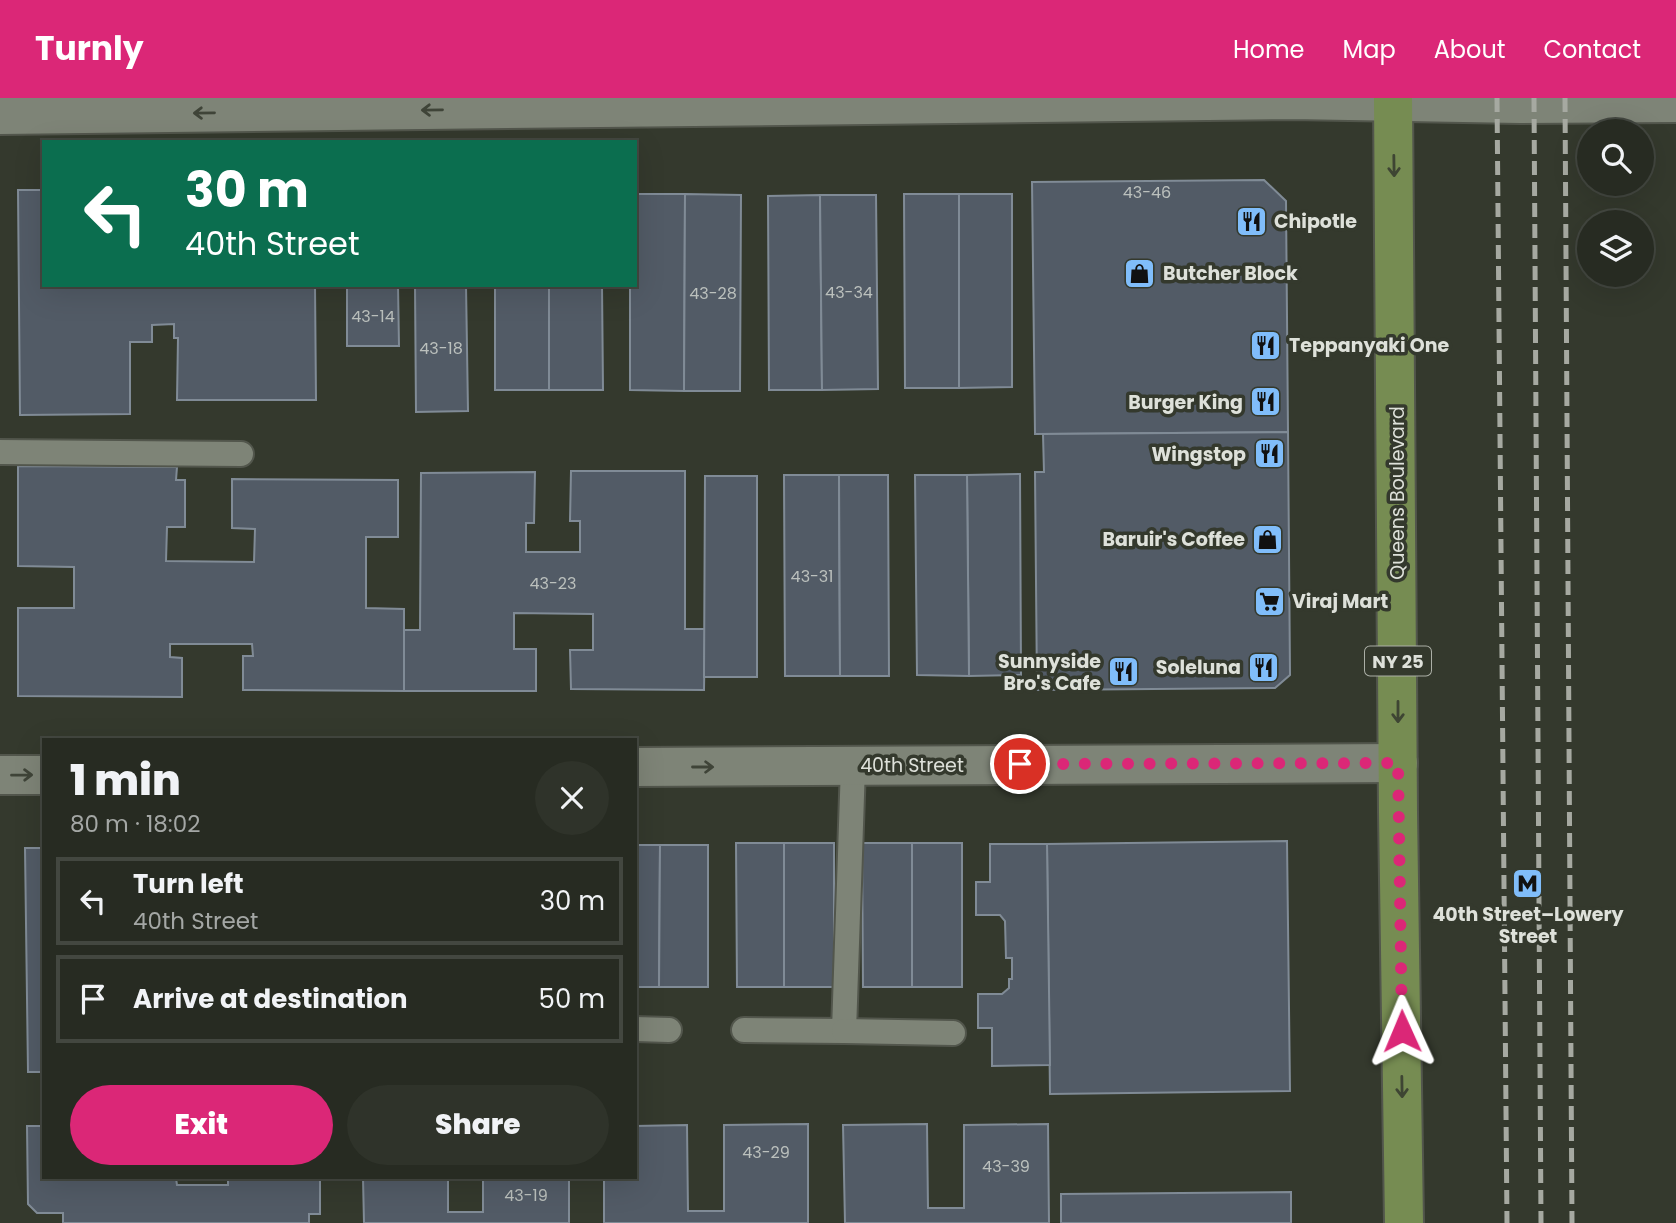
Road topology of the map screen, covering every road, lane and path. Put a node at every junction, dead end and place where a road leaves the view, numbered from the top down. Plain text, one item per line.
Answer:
1 (1393, 100) edge
2 (1676, 103) edge
3 (0, 115) edge
4 (0, 452) edge
5 (241, 454) dead end
6 (1398, 763) junction
7 (853, 766) junction
8 (637, 767) edge
9 (0, 775) edge
10 (42, 775) edge
11 (637, 1029) edge
12 (669, 1030) dead end
13 (744, 1030) dead end
14 (844, 1031) junction
15 (953, 1033) dead end
16 (1404, 1223) edge

1 - 2 street
1 -> 3 street
1 -> 6 main road, Queens Boulevard / NY 25
4 - 5 lane
6 - 7 street, 40th Street
6 -> 16 main road, Queens Boulevard / NY 25
8 -> 7 street, 40th Street
7 - 14 lane
9 -> 10 street
11 - 12 lane
13 - 14 lane
14 - 15 lane

